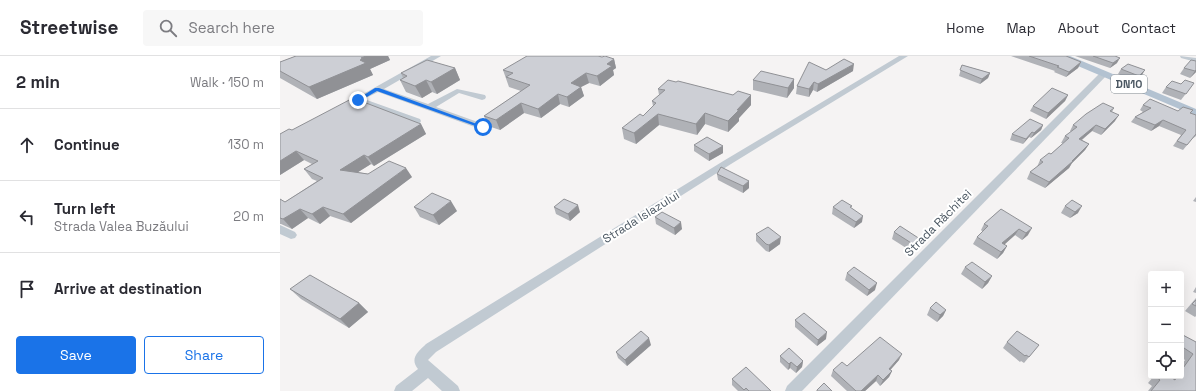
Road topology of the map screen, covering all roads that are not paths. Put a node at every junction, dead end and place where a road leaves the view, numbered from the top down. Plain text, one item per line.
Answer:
1 (436, 56) edge
2 (904, 56) edge
3 (1062, 56) edge
4 (1184, 56) edge
5 (1196, 60) edge
6 (1104, 74) junction
7 (377, 89) junction
8 (482, 97) dead end
9 (358, 100) junction
10 (428, 108) junction
11 (338, 110) edge
12 (1196, 113) edge
13 (417, 121) edge
14 (483, 127) dead end
15 (280, 229) edge
16 (291, 234) dead end
17 (427, 370) junction
18 (401, 391) edge
19 (453, 391) edge
20 (792, 391) edge

1 - 7 street
2 - 17 street, Strada Islazului
3 - 6 main road, DN10
4 - 5 street
6 - 12 main road, DN10
6 - 20 street, Strada Răchitei
7 - 9 street
7 - 10 street
8 - 10 street
9 - 11 street
9 - 13 street
10 - 14 street
15 - 16 street
17 - 18 street
17 - 19 street

